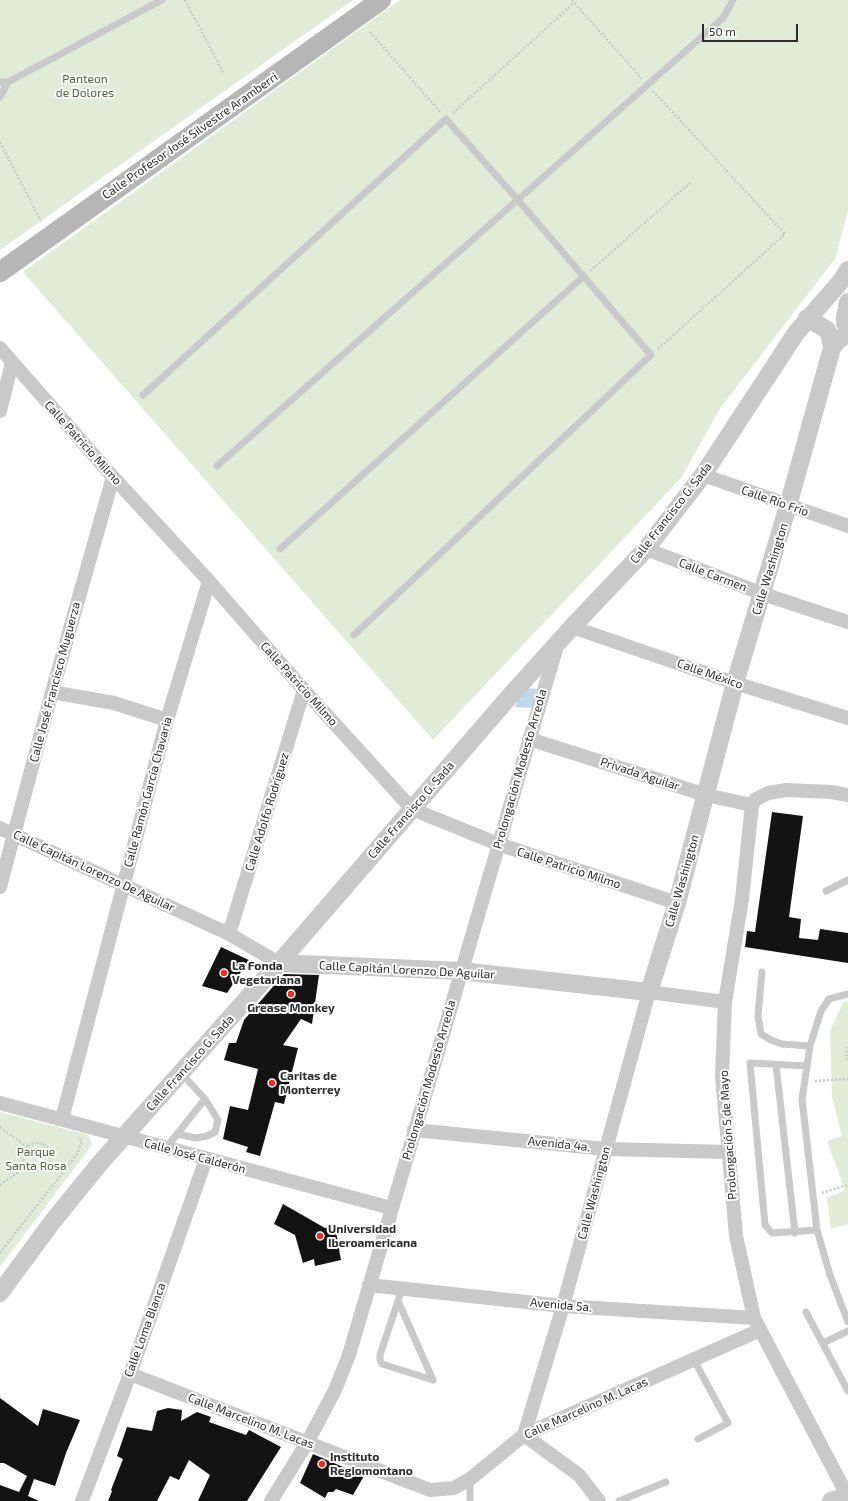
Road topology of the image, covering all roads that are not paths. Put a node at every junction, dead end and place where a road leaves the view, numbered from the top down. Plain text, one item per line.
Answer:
1 (162, 0) edge
2 (381, 0) edge
3 (733, 0) edge
4 (0, 82) edge
5 (8, 82) junction
6 (0, 97) edge
7 (518, 200) junction
8 (848, 270) edge
9 (0, 272) edge
10 (584, 276) junction
11 (848, 302) edge
12 (807, 318) junction
13 (848, 328) edge
14 (848, 334) edge
15 (832, 348) junction
16 (0, 349) edge
17 (12, 363) junction
18 (143, 395) dead end
19 (0, 411) edge
20 (217, 466) dead end
21 (703, 475) junction
22 (113, 477) junction
23 (788, 506) junction
24 (848, 526) edge
25 (280, 549) dead end
26 (646, 549) junction
27 (209, 581) junction
28 (763, 594) junction
29 (848, 622) edge
30 (572, 627) junction
31 (354, 635) dead end
32 (557, 646) junction
33 (735, 683) junction
34 (304, 690) junction
35 (52, 692) junction
36 (848, 718) edge
37 (167, 720) junction
38 (529, 739) junction
39 (706, 795) junction
40 (848, 795) edge
41 (752, 805) junction
42 (412, 809) junction
43 (0, 828) edge
44 (14, 835) junction
45 (498, 844) junction
46 (848, 880) edge
47 (123, 885) junction
48 (0, 887) edge
49 (826, 891) dead end
50 (677, 903) junction
51 (308, 928) junction
52 (229, 934) junction
53 (279, 963) junction
54 (314, 964) junction
55 (461, 971) junction
56 (762, 972) dead end
57 (649, 992) junction
58 (848, 994) edge
59 (725, 1002) junction
60 (810, 1046) junction
61 (776, 1065) junction
62 (807, 1066) junction
63 (180, 1073) junction
64 (206, 1099) junction
65 (0, 1103) edge
66 (62, 1119) junction
67 (414, 1130) junction
68 (178, 1134) junction
69 (124, 1137) junction
70 (166, 1148) junction
71 (606, 1149) junction
72 (727, 1152) junction
73 (206, 1159) junction
74 (391, 1208) junction
75 (817, 1230) junction
76 (795, 1233) junction
77 (369, 1285) junction
78 (0, 1293) edge
79 (400, 1295) junction
80 (563, 1306) junction
81 (806, 1312) dead end
82 (848, 1322) edge
83 (757, 1324) junction
84 (848, 1331) edge
85 (823, 1343) junction
86 (694, 1360) junction
87 (130, 1374) junction
88 (848, 1392) edge
89 (524, 1435) junction
90 (698, 1438) dead end
91 (307, 1443) junction
92 (470, 1479) junction
93 (666, 1482) dead end
94 (842, 1497) edge
95 (82, 1501) edge
96 (271, 1501) edge
97 (470, 1501) edge
98 (599, 1501) edge
99 (619, 1501) edge

1 - 5 lane
2 - 9 main road, Calle Profesor José Silvestre Aramberri
3 - 7 lane
4 - 5 lane
5 - 6 lane
7 - 10 lane
7 - 18 lane
7 - 20 lane
8 - 12 street, Calle Francisco G. Sada
10 - 25 lane
10 - 31 lane
11 - 13 street
12 - 15 street
12 - 21 street, Calle Francisco G. Sada
14 - 15 street
15 - 23 street, Calle Washington
16 - 17 street, Calle Patricio Milmo
17 - 19 street
17 - 22 street, Calle Patricio Milmo
21 - 23 street, Calle Río Frío
21 - 26 street, Calle Francisco G. Sada
22 - 27 street, Calle Patricio Milmo
22 - 35 street, Calle José Francisco Muguerza
23 - 24 street, Calle Río Frío
23 - 28 street, Calle Washington
26 - 28 street, Calle Carmen
26 - 30 street, Calle Francisco G. Sada
27 - 34 street, Calle Patricio Milmo
27 - 37 street, Calle Ramón García Chavaria
28 - 29 street, Calle Carmen
28 - 33 street, Calle Washington
30 - 32 street, Calle Francisco G. Sada
30 - 33 street, Calle México
32 - 38 street, Prolongación Modesto Arreola
32 - 42 street, Calle Francisco G. Sada
33 - 36 street, Calle México
33 - 39 street, Calle Washington
34 - 42 street, Calle Patricio Milmo
34 - 52 street, Calle Adolfo Rodríguez
35 - 37 street
35 - 44 street, Calle José Francisco Muguerza
37 - 47 street, Calle Ramón García Chavaria
38 - 39 street, Privada Aguilar
38 - 45 street, Prolongación Modesto Arreola
39 - 41 street, Privada Aguilar
39 - 50 street, Calle Washington
40 - 41 street
41 - 59 street, Prolongación 5 de Mayo
42 - 45 street, Calle Patricio Milmo
42 - 51 street, Calle Francisco G. Sada
43 - 44 street, Calle Capitán Lorenzo De Aguilar
44 - 47 street, Calle Capitán Lorenzo De Aguilar
44 - 48 street, Calle José Francisco Muguerza
45 - 50 street, Calle Patricio Milmo
45 - 55 street, Prolongación Modesto Arreola
46 - 49 lane
47 - 52 street, Calle Capitán Lorenzo De Aguilar
47 - 66 street, Calle Ramón García Chavaria
50 - 57 street, Calle Washington
51 - 53 street, Calle Francisco G. Sada
51 - 54 street
52 - 53 street, Calle Capitán Lorenzo De Aguilar
53 - 54 street, Calle Capitán Lorenzo De Aguilar
53 - 63 street, Calle Francisco G. Sada
54 - 55 street, Calle Capitán Lorenzo De Aguilar
55 - 57 street, Calle Capitán Lorenzo De Aguilar
55 - 67 street, Prolongación Modesto Arreola
56 - 60 lane
57 - 59 street, Calle Capitán Lorenzo De Aguilar
57 - 71 street, Calle Washington
58 - 60 lane
59 - 72 street, Prolongación 5 de Mayo
60 - 62 lane
61 - 62 lane
61 - 76 lane
61 - 76 lane
62 - 75 lane
63 - 64 lane
63 - 69 street, Calle Francisco G. Sada
64 - 68 lane
64 - 68 lane
65 - 66 street, Calle José Calderón
66 - 69 street, Calle José Calderón
67 - 71 street, Avenida 4a.
67 - 74 street, Prolongación Modesto Arreola
68 - 70 lane
69 - 70 street, Calle José Calderón
69 - 78 street, Calle Francisco G. Sada
70 - 73 street, Calle José Calderón
71 - 72 street, Avenida 4a.
71 - 80 street, Calle Washington
72 - 83 street, Prolongación 5 de Mayo
73 - 74 street, Calle José Calderón
73 - 87 street, Calle Loma Blanca
74 - 77 street, Prolongación Modesto Arreola
75 - 76 lane
75 - 82 lane
77 - 79 street, Avenida 5a.
77 - 91 street, Prolongación Modesto Arreola
79 - 79 lane
79 - 80 street, Avenida 5a.
80 - 83 street, Avenida 5a.
80 - 89 street, Calle Washington
81 - 85 lane
83 - 86 street, Calle Marcelino M. Lacas
83 - 94 street, Prolongación 5 de Mayo
84 - 85 lane
85 - 88 lane
86 - 89 street, Calle Marcelino M. Lacas
86 - 90 lane
87 - 91 street, Calle Marcelino M. Lacas
87 - 95 street, Calle Loma Blanca
89 - 92 street, Calle Marcelino M. Lacas
89 - 98 street
91 - 92 street, Calle Marcelino M. Lacas
91 - 96 street, Prolongación Modesto Arreola
92 - 97 lane
93 - 99 lane

